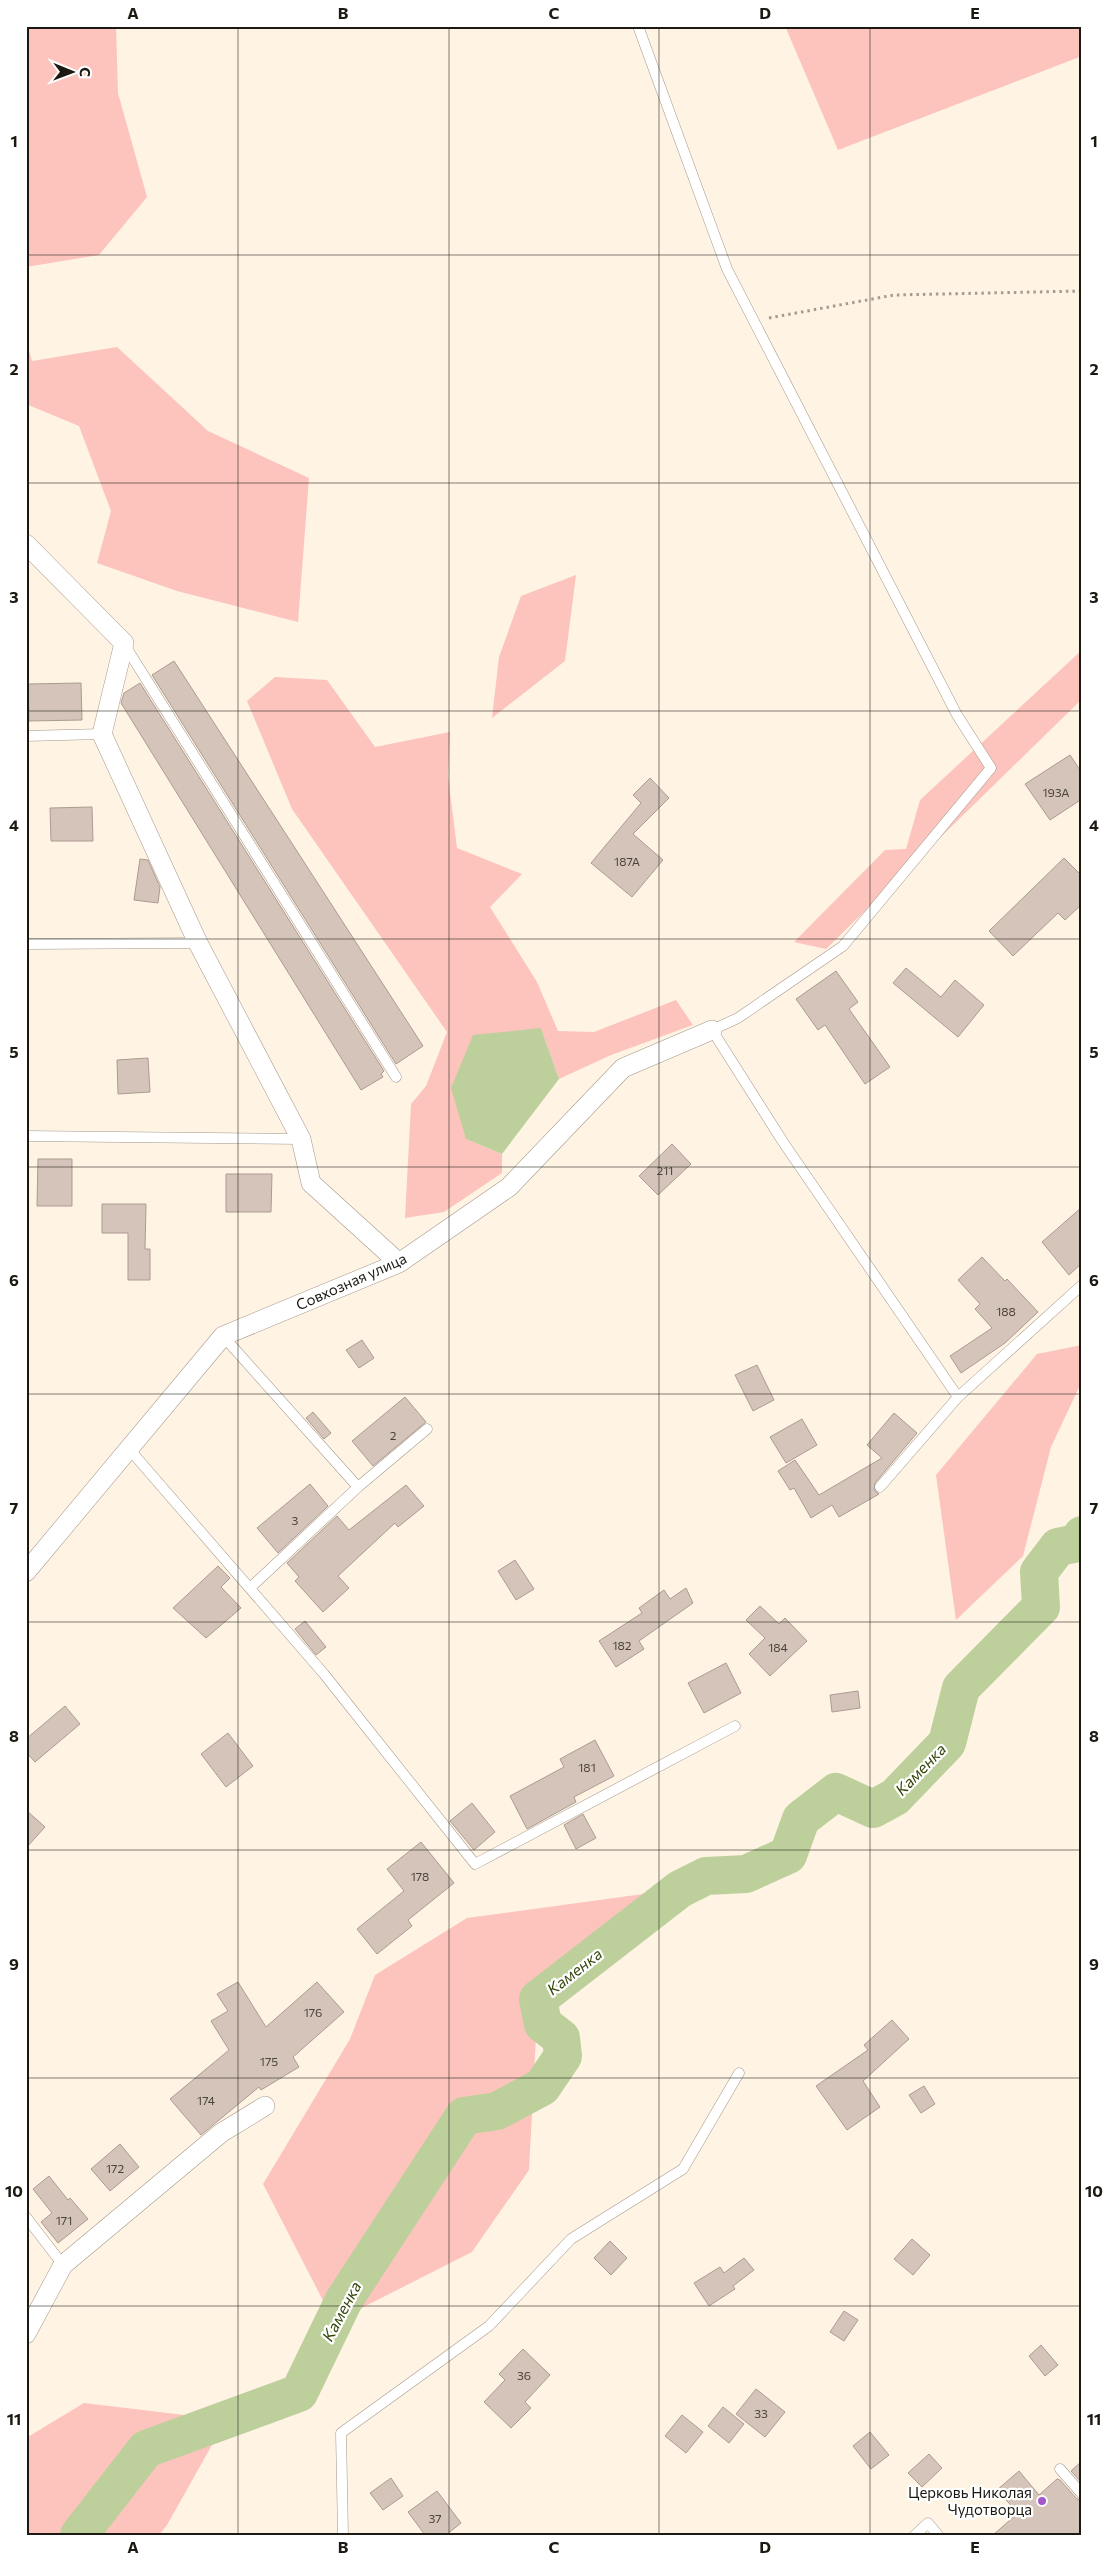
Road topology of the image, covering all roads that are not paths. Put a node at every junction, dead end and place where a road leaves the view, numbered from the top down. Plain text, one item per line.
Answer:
1 (638, 26) edge
2 (26, 544) edge
3 (124, 643) junction
4 (102, 734) junction
5 (26, 736) edge
6 (198, 943) junction
7 (26, 944) edge
8 (712, 1030) junction
9 (396, 1077) dead end
10 (26, 1136) edge
11 (301, 1139) junction
12 (399, 1263) junction
13 (1082, 1285) edge
14 (223, 1336) junction
15 (958, 1397) junction
16 (427, 1429) dead end
17 (130, 1450) junction
18 (358, 1487) junction
19 (880, 1487) dead end
20 (26, 1572) edge
21 (250, 1588) junction
22 (735, 1726) dead end
23 (739, 2074) dead end
24 (266, 2106) dead end
25 (26, 2217) edge
26 (63, 2265) junction
27 (26, 2334) edge
28 (1060, 2469) dead end
29 (1082, 2494) edge
30 (343, 2535) edge
31 (915, 2535) edge
32 (938, 2535) edge

1 - 8 lane
2 - 3 street
3 - 4 street
3 - 9 lane
4 - 5 lane
4 - 6 street
6 - 7 lane
6 - 11 street
8 - 12 street, Совхозная улица
8 - 15 lane
10 - 11 lane
11 - 12 street
12 - 14 street, Совхозная улица
13 - 15 lane
14 - 17 street, Совхозная улица
14 - 18 lane
15 - 19 lane
16 - 18 lane
17 - 20 street, Совхозная улица
17 - 21 lane
18 - 21 lane
21 - 22 lane
23 - 30 lane
24 - 26 street
25 - 26 lane
26 - 27 street
28 - 29 lane
31 - 32 lane

